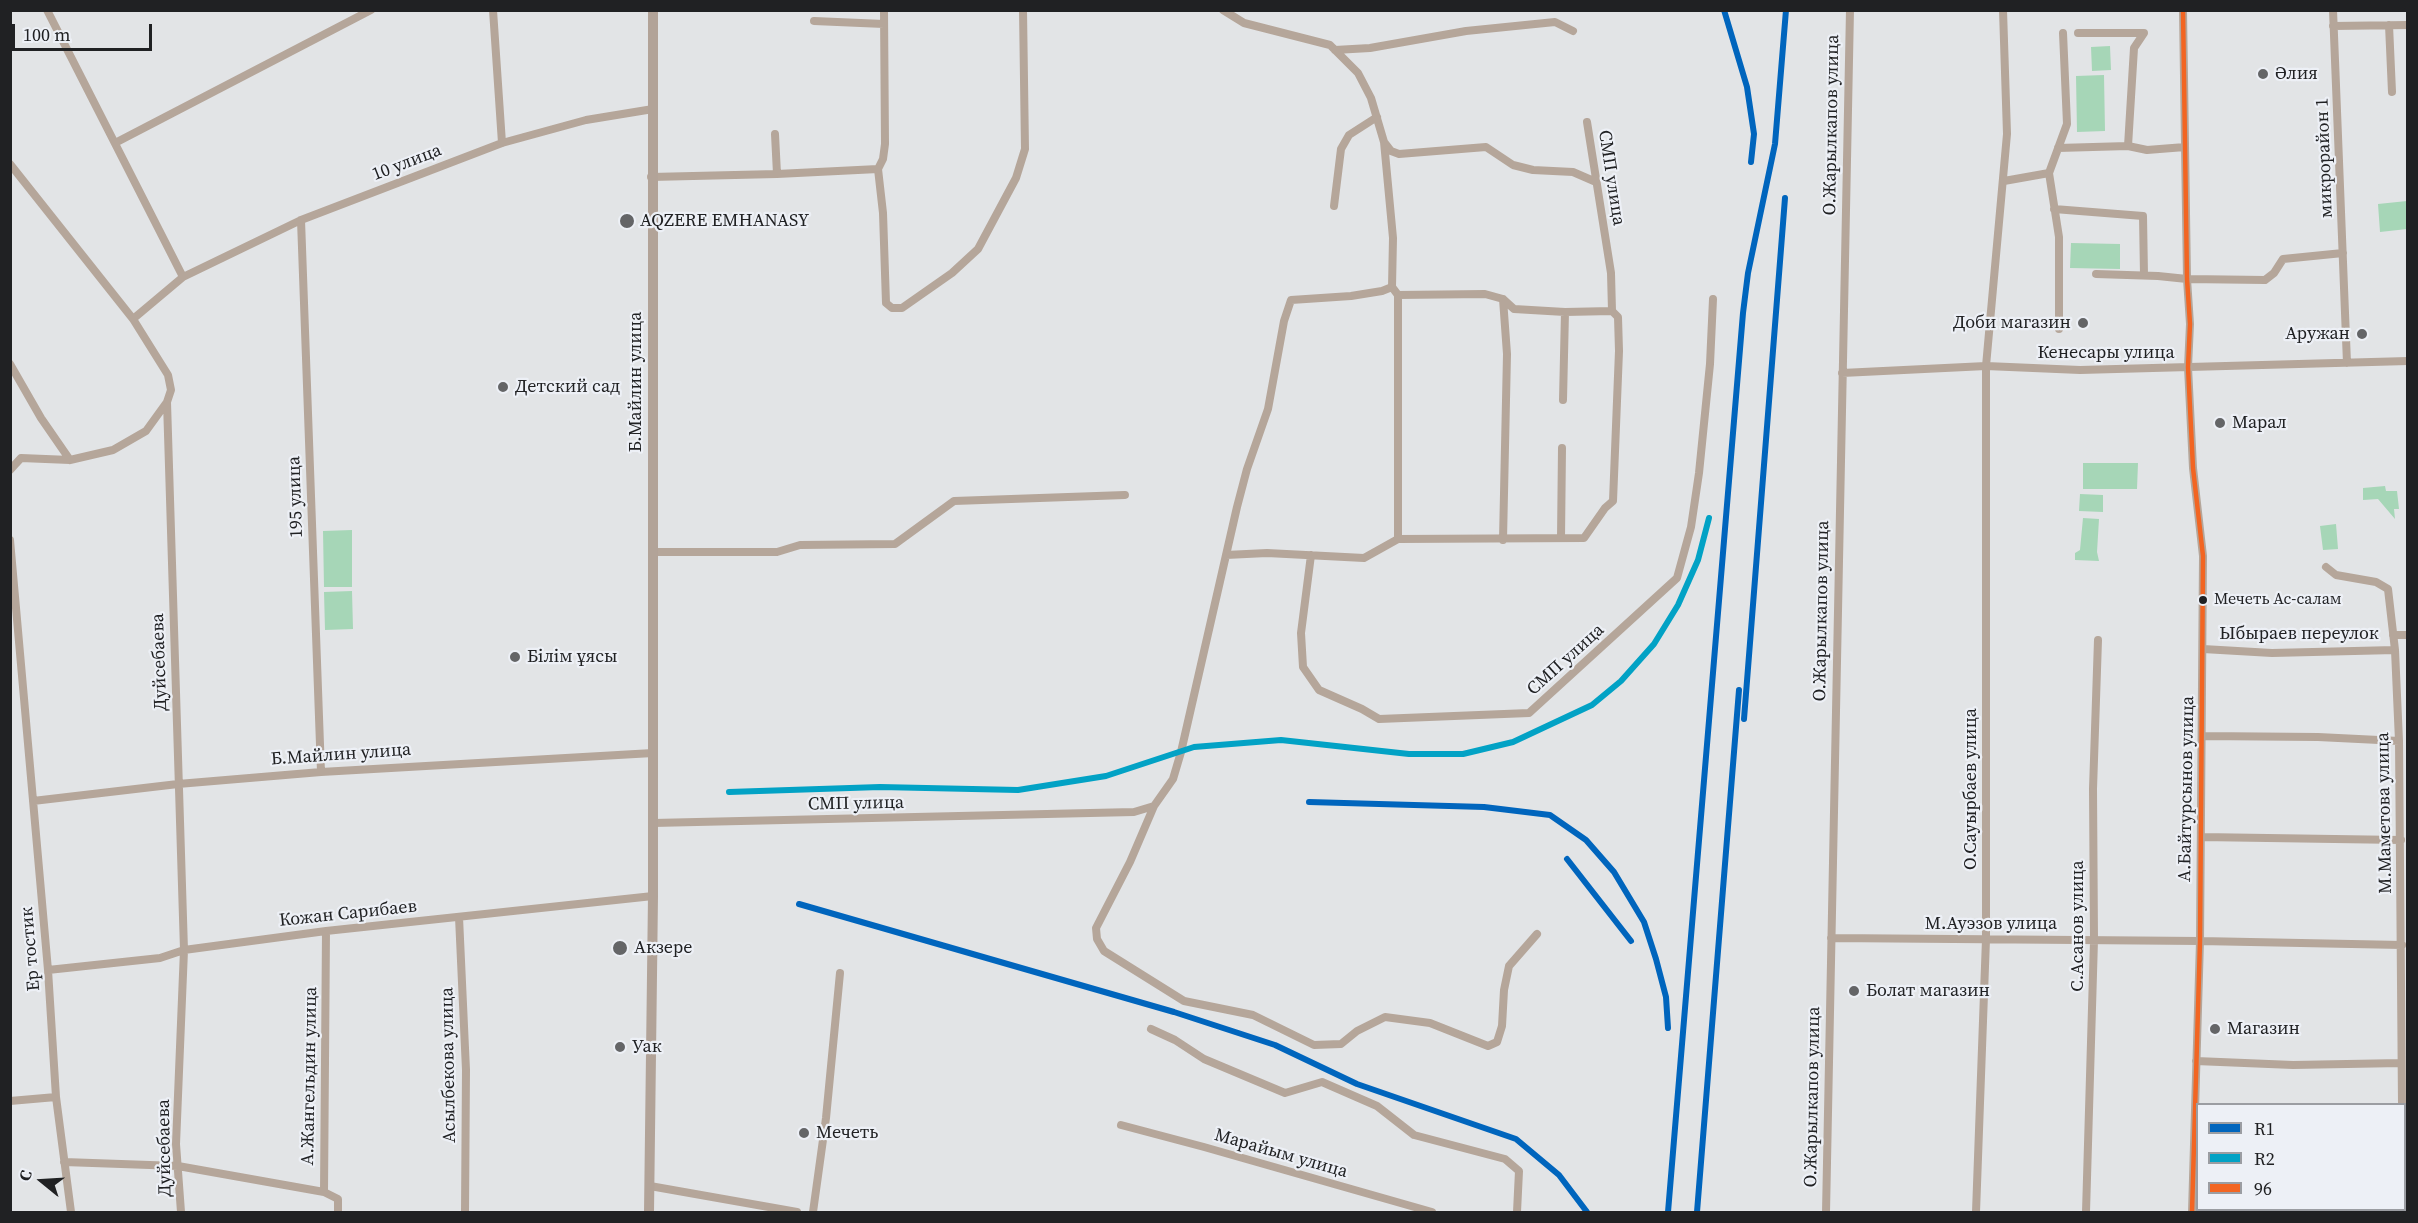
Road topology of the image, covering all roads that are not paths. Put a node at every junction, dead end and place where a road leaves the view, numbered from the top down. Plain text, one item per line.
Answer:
1 (47, 10) edge
2 (371, 10) edge
3 (493, 10) edge
4 (653, 10) edge
5 (884, 10) edge
6 (1023, 10) edge
7 (1223, 10) edge
8 (1850, 10) edge
9 (2003, 10) edge
10 (2183, 10) edge
11 (2333, 10) edge
12 (814, 21) dead end
13 (884, 24) junction
14 (2389, 25) junction
15 (2408, 25) edge
16 (2333, 26) junction
17 (1573, 31) dead end
18 (2063, 33) dead end
19 (2078, 33) dead end
20 (1333, 47) junction
21 (2392, 92) dead end
22 (653, 110) junction
23 (1377, 117) junction
24 (1587, 122) dead end
25 (776, 134) dead end
26 (1384, 142) junction
27 (115, 143) junction
28 (502, 143) junction
29 (2128, 146) junction
30 (2185, 147) junction
31 (2058, 148) junction
32 (10, 164) edge
33 (878, 169) junction
34 (2049, 173) junction
35 (777, 174) junction
36 (651, 177) junction
37 (2004, 180) junction
38 (1596, 182) junction
39 (1334, 206) dead end
40 (2054, 209) junction
41 (301, 220) junction
42 (2343, 253) junction
43 (2096, 274) dead end
44 (2144, 275) junction
45 (183, 277) junction
46 (2187, 279) junction
47 (1392, 287) junction
48 (1398, 295) junction
49 (1713, 298) dead end
50 (1503, 299) junction
51 (1612, 311) junction
52 (1564, 312) junction
53 (133, 319) junction
54 (2059, 329) dead end
55 (2408, 361) edge
56 (2347, 363) junction
57 (10, 364) edge
58 (1986, 366) junction
59 (2188, 367) junction
60 (1842, 374) junction
61 (1563, 400) dead end
62 (167, 402) junction
63 (1562, 448) dead end
64 (70, 460) junction
65 (10, 470) edge
66 (1125, 495) dead end
67 (1561, 538) junction
68 (10, 540) edge
69 (1398, 540) junction
70 (1503, 540) junction
71 (653, 552) junction
72 (1226, 555) junction
73 (1311, 555) junction
74 (2326, 567) dead end
75 (2393, 635) junction
76 (2408, 635) edge
77 (2098, 640) dead end
78 (2203, 649) junction
79 (2395, 650) junction
80 (2202, 736) junction
81 (2399, 741) junction
82 (653, 753) junction
83 (321, 772) junction
84 (178, 784) junction
85 (33, 801) junction
86 (1154, 807) junction
87 (653, 824) junction
88 (2404, 828) edge
89 (2201, 837) junction
90 (2401, 840) junction
91 (653, 896) junction
92 (459, 917) junction
93 (326, 931) junction
94 (2405, 933) edge
95 (1537, 934) dead end
96 (1831, 938) junction
97 (1986, 939) junction
98 (2094, 939) junction
99 (2200, 941) junction
100 (2402, 945) junction
101 (184, 950) junction
102 (48, 970) junction
103 (840, 973) dead end
104 (1151, 1029) dead end
105 (2196, 1061) junction
106 (2401, 1063) junction
107 (56, 1097) junction
108 (10, 1101) edge
109 (2402, 1103) edge
110 (1120, 1125) dead end
111 (2196, 1138) edge
112 (64, 1162) junction
113 (178, 1166) junction
114 (650, 1186) junction
115 (324, 1192) junction
116 (71, 1212) edge
117 (181, 1212) edge
118 (338, 1212) edge
119 (465, 1212) edge
120 (649, 1212) edge
121 (797, 1212) edge
122 (813, 1212) edge
123 (1432, 1212) edge
124 (1517, 1212) edge
125 (1826, 1212) edge
126 (1976, 1212) edge
127 (2086, 1212) edge
128 (2192, 1212) edge

1 - 27 street
2 - 27 street
3 - 28 street
4 - 22 street, Б.Майлин улица
5 - 13 street
6 - 33 street
7 - 20 street
8 - 60 street, О.Жарылкапов улица
9 - 37 street
10 - 30 street
11 - 16 street, микрорайон 1
12 - 13 street
13 - 33 street
14 - 15 street
14 - 16 street
14 - 21 street
16 - 42 street, микрорайон 1
17 - 20 street
18 - 31 street
19 - 29 street
20 - 23 street
22 - 28 street, 10 улица
22 - 36 street, Б.Майлин улица
23 - 26 street
23 - 39 street
24 - 38 street, СМП улица
25 - 35 street
26 - 38 street
26 - 47 street
27 - 45 street
28 - 41 street, 10 улица
29 - 30 street
29 - 31 street
30 - 46 street
31 - 34 street
32 - 53 street, Дуйсебаева
33 - 35 street
34 - 37 street
34 - 40 street
35 - 36 street
36 - 71 street, Б.Майлин улица
37 - 58 street
38 - 51 street, СМП улица
40 - 44 street
40 - 54 street
41 - 45 street, 10 улица
41 - 83 street, 195 улица
42 - 46 street
42 - 56 street, микрорайон 1
43 - 44 street
44 - 46 street
45 - 53 street, 10 улица
46 - 59 street
47 - 48 street
47 - 72 street
48 - 50 street
48 - 69 street
49 - 73 street, СМП улица
50 - 52 street
50 - 70 street
51 - 52 street
51 - 67 street, СМП улица
52 - 61 street
53 - 62 street, Дуйсебаева
55 - 56 street, Кенесары улица
56 - 59 street, Кенесары улица
57 - 64 street
58 - 59 street, Кенесары улица
58 - 60 street, Кенесары улица
58 - 97 street, О.Сауырбаев улица
59 - 78 street, А.Байтурсынов улица
60 - 96 street, О.Жарылкапов улица
62 - 64 street
62 - 84 street, Дуйсебаева
63 - 67 street
64 - 65 street
66 - 71 street
67 - 70 street, СМП улица
68 - 85 street, Ер тостик
69 - 70 street, СМП улица
69 - 73 street, СМП улица
71 - 82 street, Б.Майлин улица
72 - 73 street, СМП улица
72 - 86 street
74 - 75 street, М.Маметова улица
75 - 76 street
75 - 79 street, М.Маметова улица
77 - 98 street, С.Асанов улица
78 - 79 street, Ыбыраев переулок
78 - 80 street, А.Байтурсынов улица
79 - 81 street, М.Маметова улица
80 - 81 street
80 - 89 street, А.Байтурсынов улица
81 - 88 street, М.Маметова улица
82 - 83 street, Б.Майлин улица
82 - 87 street, Б.Майлин улица
83 - 84 street, Б.Майлин улица
84 - 85 street, Б.Майлин улица
84 - 101 street, Дуйсебаева
85 - 102 street, Ер тостик
86 - 87 street, СМП улица
86 - 95 street
87 - 91 street, Б.Майлин улица
88 - 90 street, М.Маметова улица
89 - 90 street
89 - 99 street, А.Байтурсынов улица
90 - 94 street, М.Маметова улица
91 - 92 street, Кожан Сарибаев
91 - 114 street, Б.Майлин улица
92 - 93 street, Кожан Сарибаев
92 - 119 street, Асылбекова улица
93 - 101 street, Кожан Сарибаев
93 - 115 street, А.Жангельдин улица
94 - 100 street, М.Маметова улица
96 - 97 street, М.Ауэзов улица
96 - 125 street, О.Жарылкапов улица
97 - 98 street, М.Ауэзов улица
97 - 126 street, О.Сауырбаев улица
98 - 99 street, М.Ауэзов улица
98 - 127 street, С.Асанов улица
99 - 100 street, М.Ауэзов улица
99 - 105 street, А.Байтурсынов улица
100 - 106 street, М.Маметова улица
101 - 102 street, Кожан Сарибаев
101 - 113 street, Дуйсебаева
102 - 107 street, Ер тостик
103 - 122 street
104 - 124 street
105 - 106 street
105 - 111 street, А.Байтурсынов улица
106 - 109 street, М.Маметова улица
107 - 108 street
107 - 112 street, Ер тостик
110 - 123 street, Марайым улица
111 - 128 street, А.Байтурсынов улица
112 - 113 street
112 - 116 street, Ер тостик
113 - 115 street
113 - 117 street, Дуйсебаева
114 - 120 street, Б.Майлин улица
114 - 121 street
115 - 118 street

